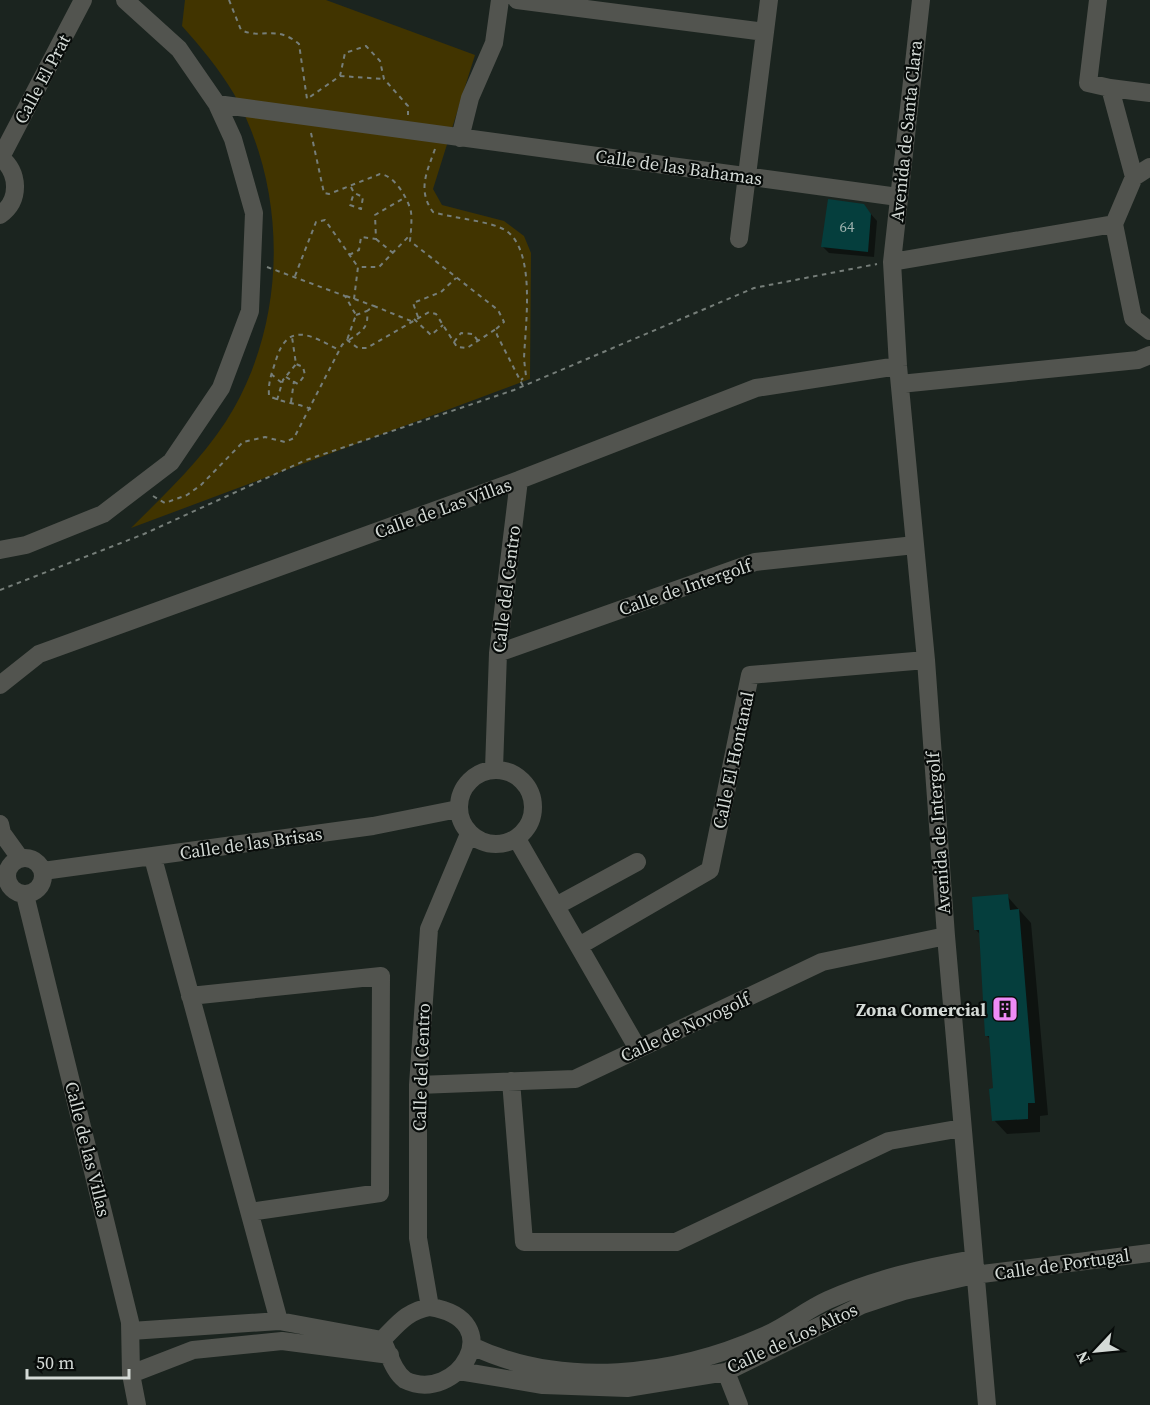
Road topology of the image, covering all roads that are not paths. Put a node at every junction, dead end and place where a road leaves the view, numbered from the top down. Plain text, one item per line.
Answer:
1 (83, 0) edge
2 (125, 0) edge
3 (500, 0) edge
4 (517, 0) edge
5 (769, 0) edge
6 (921, 0) edge
7 (1098, 0) edge
8 (765, 32) junction
9 (1110, 88) junction
10 (1150, 93) edge
11 (217, 104) junction
12 (460, 138) junction
13 (0, 157) edge
14 (1150, 167) edge
15 (747, 176) junction
16 (1134, 177) junction
17 (898, 197) junction
18 (0, 215) edge
19 (1114, 224) junction
20 (740, 239) dead end
21 (892, 262) junction
22 (1150, 331) edge
23 (1150, 355) edge
24 (899, 375) junction
25 (519, 480) junction
26 (915, 545) junction
27 (0, 550) edge
28 (498, 653) junction
29 (926, 660) junction
30 (0, 686) edge
31 (494, 770) junction
32 (458, 808) junction
33 (0, 824) edge
34 (469, 834) junction
35 (517, 839) junction
36 (20, 858) junction
37 (153, 858) junction
38 (637, 862) dead end
39 (43, 871) junction
40 (25, 895) junction
41 (556, 906) junction
42 (946, 936) junction
43 (579, 946) junction
44 (190, 996) junction
45 (638, 1049) junction
46 (511, 1081) junction
47 (418, 1085) junction
48 (962, 1128) junction
49 (250, 1212) junction
50 (1150, 1252) edge
51 (973, 1267) junction
52 (430, 1307) junction
53 (279, 1321) junction
54 (131, 1331) junction
55 (472, 1346) junction
56 (386, 1347) junction
57 (465, 1372) junction
58 (726, 1372) junction
59 (131, 1374) junction
60 (137, 1405) edge
61 (739, 1405) edge
62 (987, 1405) edge

1 - 13 street, Calle El Prat
2 - 11 street
3 - 12 street
4 - 8 street
5 - 8 street
6 - 17 street, Avenida de Santa Clara
7 - 9 street
8 - 15 street
9 - 10 street
9 - 16 street
11 - 12 street, Calle de las Bahamas
11 - 27 street
12 - 15 street, Calle de las Bahamas
13 - 18 street
14 - 16 street
15 - 17 street, Calle de las Bahamas
15 - 20 street
16 - 19 street
17 - 21 street, Avenida de Santa Clara
19 - 21 street
19 - 22 street
21 - 24 street, Avenida de Intergolf
23 - 24 street, Calle de Las Villas
24 - 25 street, Calle de Las Villas
24 - 26 street, Avenida de Intergolf
25 - 28 street, Calle del Centro
25 - 30 street, Calle de Las Villas
26 - 28 street, Calle de Intergolf
26 - 29 street, Avenida de Intergolf
28 - 31 street, Calle del Centro
29 - 42 street, Avenida de Intergolf
29 - 43 street, Calle El Hontanal
31 - 32 street
31 - 35 street
32 - 34 street
32 - 37 street, Calle de las Brisas
33 - 36 street
34 - 35 street
34 - 47 street, Calle del Centro
35 - 41 street
36 - 39 street
36 - 40 street
37 - 39 street, Calle de las Brisas
37 - 44 street
38 - 41 street
39 - 40 street
40 - 54 street, Calle de las Villas
41 - 43 street
42 - 45 street, Calle de Novogolf
42 - 48 street, Avenida de Intergolf
43 - 45 street
44 - 49 street
44 - 49 street
45 - 46 street, Calle de Novogolf
46 - 47 street, Calle de Novogolf
46 - 48 street
47 - 52 street, Calle del Centro
48 - 51 street, Avenida de Intergolf
49 - 53 street
50 - 51 street, Calle de Portugal
51 - 55 street, Calle de Los Altos
51 - 58 street, Calle de Los Altos
51 - 62 street, Avenida de Intergolf
52 - 55 street
52 - 56 street
53 - 54 street
53 - 56 street
54 - 59 street, Calle de las Villas
55 - 57 street
56 - 57 street
56 - 59 street
57 - 58 street, Calle de Los Altos
58 - 61 street
59 - 60 street, Calle de las Villas

